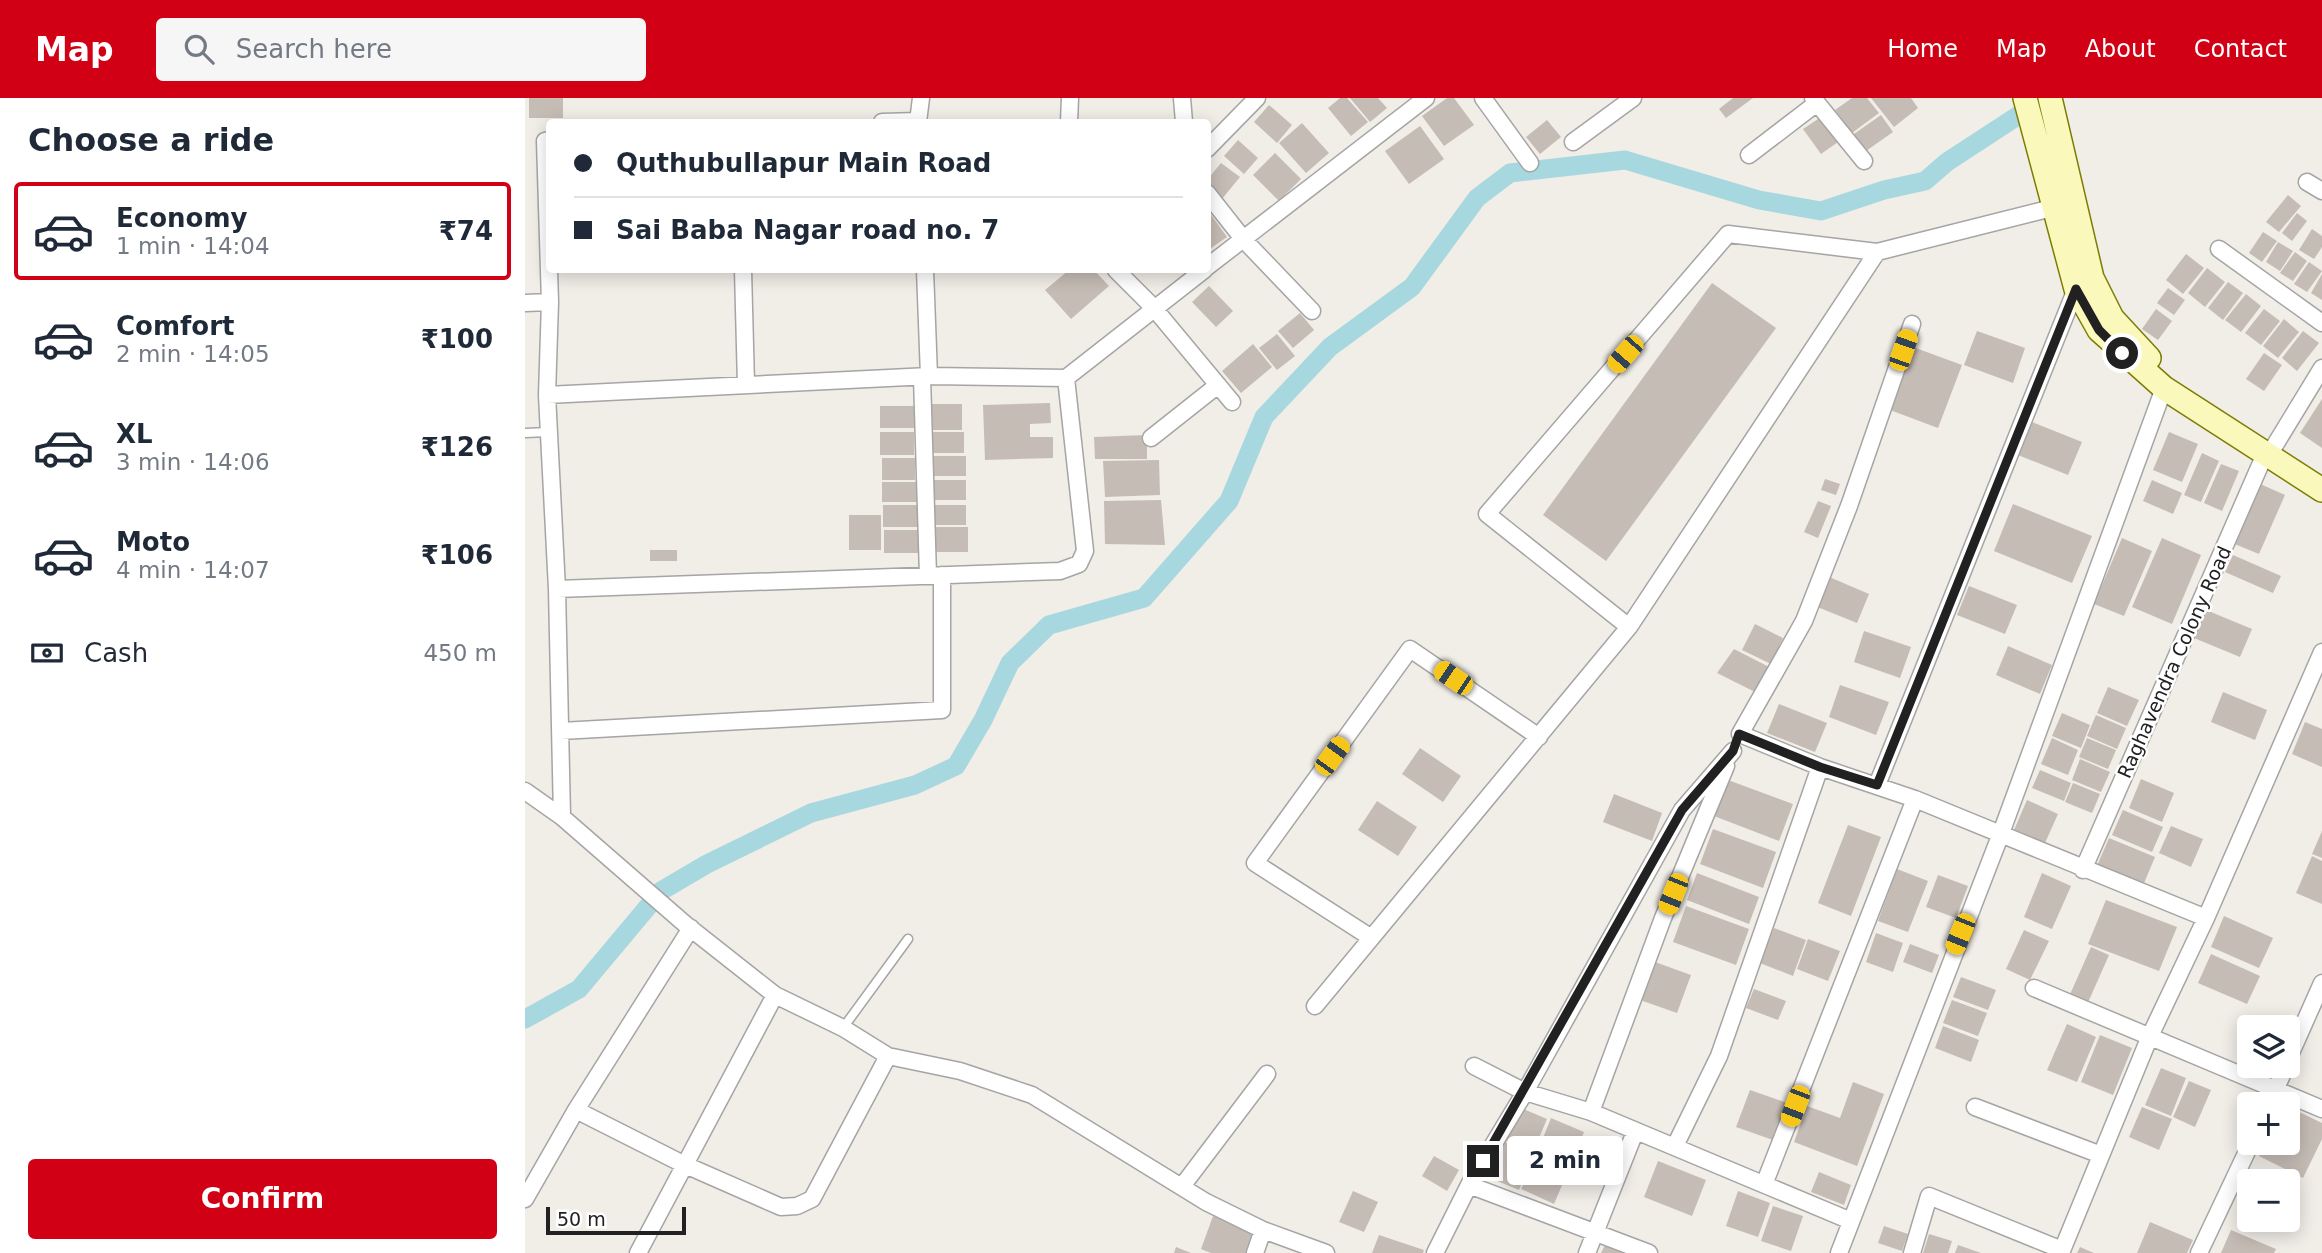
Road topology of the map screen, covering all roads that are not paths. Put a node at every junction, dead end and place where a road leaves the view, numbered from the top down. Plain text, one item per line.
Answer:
1 (921, 98) edge
2 (1070, 98) edge
3 (1182, 98) edge
4 (1257, 98) edge
5 (1426, 98) edge
6 (1483, 98) edge
7 (1633, 98) edge
8 (2025, 98) edge
9 (2050, 98) edge
10 (1821, 102) edge
11 (918, 119) edge
12 (1069, 119) edge
13 (1185, 119) edge
14 (546, 141) edge
15 (1573, 142) dead end
16 (1211, 145) edge
17 (1749, 155) dead end
18 (1864, 161) dead end
19 (1530, 163) dead end
20 (2059, 163) junction
21 (546, 173) edge
22 (2307, 182) dead end
23 (2322, 191) edge
24 (1211, 197) edge
25 (2056, 207) junction
26 (1244, 240) junction
27 (2219, 249) dead end
28 (1877, 252) junction
29 (1211, 264) edge
30 (549, 273) edge
31 (743, 273) edge
32 (925, 273) edge
33 (1119, 273) edge
34 (1199, 273) edge
35 (2076, 289) junction
36 (550, 302) junction
37 (525, 303) edge
38 (1153, 307) junction
39 (1312, 311) dead end
40 (2322, 323) edge
41 (1912, 324) dead end
42 (2322, 368) edge
43 (926, 376) junction
44 (1066, 378) junction
45 (746, 385) junction
46 (1218, 385) junction
47 (2164, 388) junction
48 (547, 395) junction
49 (1232, 402) dead end
50 (549, 432) junction
51 (525, 433) edge
52 (1151, 438) dead end
53 (2270, 450) junction
54 (2322, 474) edge
55 (2322, 490) edge
56 (935, 575) junction
57 (557, 589) junction
58 (1629, 627) junction
59 (2322, 652) edge
60 (561, 731) junction
61 (1739, 734) junction
62 (1539, 737) junction
63 (1733, 751) junction
64 (1820, 767) junction
65 (1877, 785) junction
66 (525, 791) edge
67 (1915, 799) junction
68 (562, 817) junction
69 (2000, 836) junction
70 (2083, 870) junction
71 (2206, 918) junction
72 (688, 926) junction
73 (1370, 937) junction
74 (908, 939) dead end
75 (2322, 982) edge
76 (2034, 988) dead end
77 (775, 995) junction
78 (1315, 1006) dead end
79 (843, 1028) junction
80 (2300, 1032) edge
81 (2150, 1036) junction
82 (888, 1056) junction
83 (1474, 1066) dead end
84 (1267, 1074) dead end
85 (1525, 1092) junction
86 (2260, 1092) edge
87 (2300, 1104) edge
88 (1975, 1107) dead end
89 (2322, 1109) edge
90 (576, 1110) junction
91 (1591, 1112) junction
92 (1635, 1132) junction
93 (1675, 1146) junction
94 (2101, 1155) junction
95 (2245, 1155) edge
96 (683, 1164) junction
97 (1765, 1182) junction
98 (1183, 1185) junction
99 (1469, 1185) junction
100 (525, 1199) edge
101 (1851, 1221) junction
102 (1263, 1230) junction
103 (1595, 1233) junction
104 (2061, 1251) edge
105 (638, 1253) edge
106 (1255, 1253) edge
107 (1326, 1253) edge
108 (1434, 1253) edge
109 (1587, 1253) edge
110 (1649, 1253) edge
111 (1839, 1253) edge
112 (1912, 1253) edge
113 (2199, 1253) edge

1 - 11 street
2 - 12 street
3 - 13 street
4 - 16 street
5 - 26 street
6 - 19 street
7 - 15 street
8 - 20 main road
9 - 20 main road
10 - 17 street
10 - 18 street
14 - 21 street
20 - 25 main road
20 - 53 main road
22 - 23 street
24 - 26 street
25 - 28 street
25 - 35 main road
26 - 29 street
26 - 39 street
27 - 40 street
28 - 58 street
28 - 58 street
30 - 36 street
31 - 45 street
32 - 43 street
33 - 38 street
34 - 38 street
35 - 47 main road
35 - 65 street
36 - 37 street
36 - 48 street
38 - 44 street
38 - 46 street
41 - 61 street
42 - 53 street, Raghavendra Colony Road
43 - 44 street
43 - 45 street
43 - 56 street
44 - 56 street
45 - 48 street
46 - 49 street
46 - 52 street
47 - 53 main road
47 - 69 street
48 - 50 street
50 - 51 lane
50 - 57 street
53 - 54 main road
53 - 55 main road
53 - 70 street, Raghavendra Colony Road
56 - 57 street
56 - 60 street
57 - 60 street
58 - 62 street
59 - 71 street
60 - 68 street
61 - 63 street
61 - 64 street
62 - 73 street
62 - 73 street
63 - 85 street
63 - 91 street
64 - 65 street
64 - 93 street
65 - 67 street
66 - 68 street
67 - 69 street
67 - 97 street
68 - 72 street
69 - 70 street
69 - 101 street
70 - 71 street
71 - 81 street
72 - 77 street
72 - 90 street
73 - 78 street
74 - 79 lane
75 - 80 street
76 - 81 street
77 - 79 street
77 - 96 street
79 - 82 street
81 - 86 street
81 - 94 street
82 - 96 street
82 - 98 street
83 - 85 street
84 - 98 street
85 - 91 street
85 - 99 street
87 - 89 street
88 - 94 street
90 - 96 street
90 - 100 street
91 - 92 street
92 - 93 street
92 - 103 street
93 - 97 street
94 - 104 street
95 - 113 street
96 - 105 street
97 - 101 street
98 - 102 street
99 - 103 street
99 - 108 street
101 - 111 street
102 - 106 street
102 - 107 street
103 - 109 street
103 - 110 street
104 - 112 street

